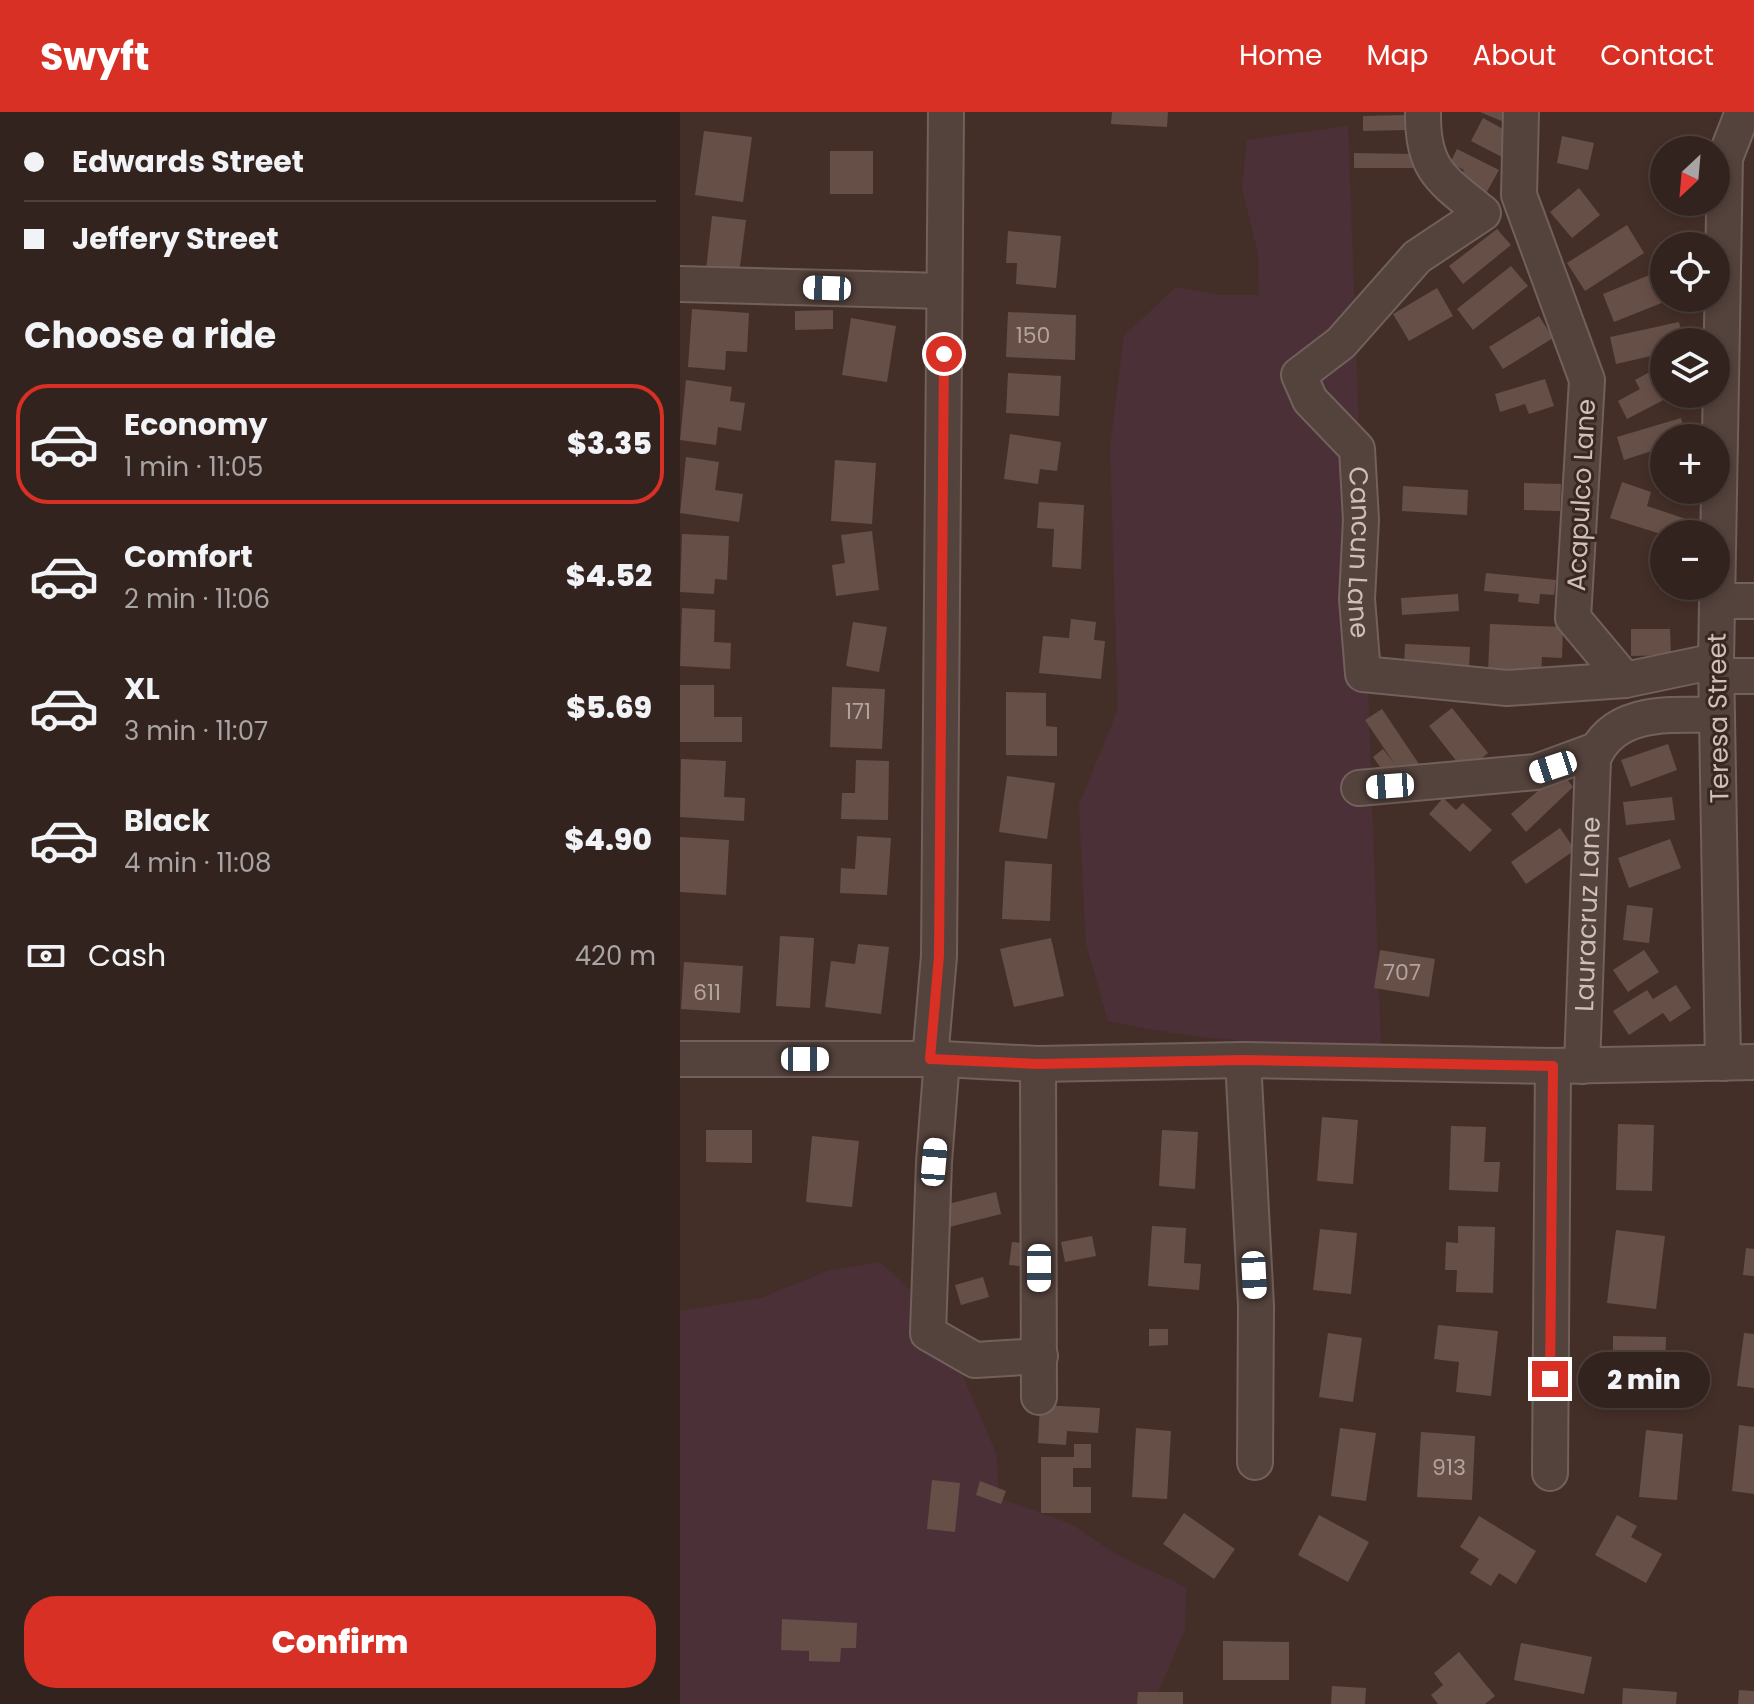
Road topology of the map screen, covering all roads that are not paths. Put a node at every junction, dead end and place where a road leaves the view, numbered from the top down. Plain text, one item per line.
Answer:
1 (946, 112) edge
2 (1423, 112) edge
3 (1521, 112) edge
4 (1743, 112) edge
5 (1519, 195) junction
6 (1483, 213) junction
7 (1739, 230) edge
8 (680, 284) edge
9 (944, 291) junction
10 (1717, 601) junction
11 (1754, 601) edge
12 (1716, 669) junction
13 (1754, 676) edge
14 (1625, 680) junction
15 (1717, 715) junction
16 (1596, 750) junction
17 (1359, 788) dead end
18 (680, 1059) edge
19 (936, 1059) junction
20 (1243, 1060) junction
21 (1739, 1062) edge
22 (1038, 1064) junction
23 (1568, 1066) junction
24 (1040, 1356) junction
25 (1039, 1397) dead end
26 (1255, 1462) dead end
27 (1550, 1473) dead end

1 - 9 street
2 - 6 street
3 - 5 street, Acapulco Lane
4 - 7 street, Teresa Street
5 - 6 street
5 - 14 street, Acapulco Lane
6 - 14 street, Cancun Lane
7 - 10 street, Teresa Street
8 - 9 street
9 - 19 street
10 - 11 street
10 - 12 street, Teresa Street
12 - 13 street, Cancun Lane
12 - 14 street, Cancun Lane
12 - 15 street, Teresa Street
15 - 16 street
15 - 21 street, Teresa Street
16 - 17 street
16 - 23 street, Lauracruz Lane
18 - 19 street
19 - 22 street
19 - 24 street
20 - 22 street
20 - 23 street
20 - 26 street
21 - 23 street
22 - 24 street
23 - 27 street, Lauracruz Lane
24 - 25 street

